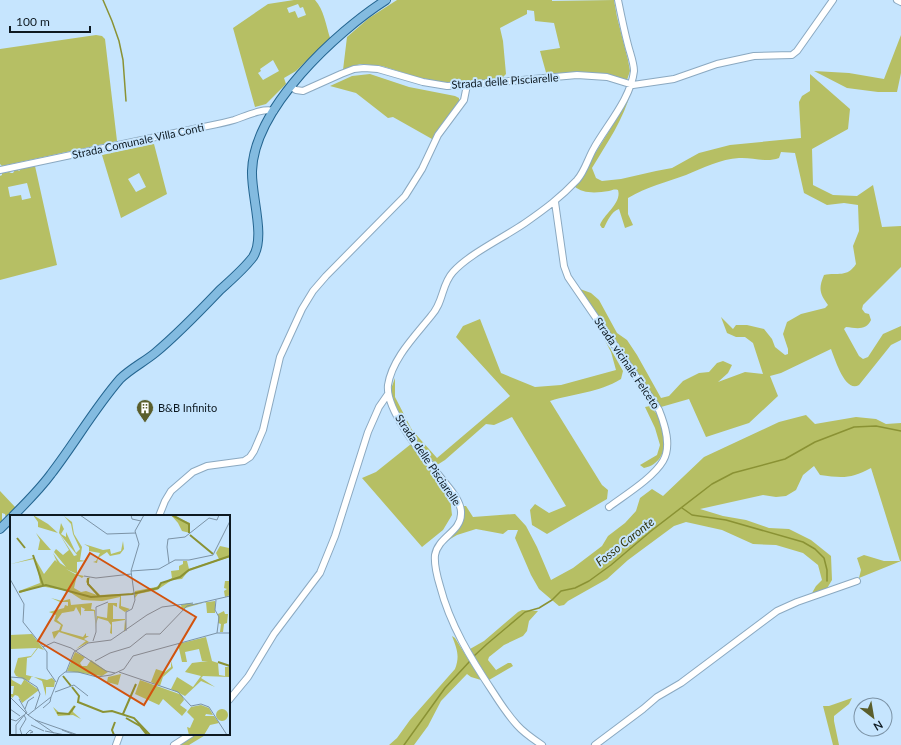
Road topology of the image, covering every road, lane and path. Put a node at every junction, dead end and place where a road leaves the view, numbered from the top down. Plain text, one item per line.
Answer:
1 (386, 0) edge
2 (618, 0) edge
3 (832, 0) edge
4 (897, 0) edge
5 (901, 2) edge
6 (467, 85) junction
7 (630, 85) junction
8 (291, 87) junction
9 (274, 110) junction
10 (0, 170) edge
11 (555, 202) junction
12 (388, 394) junction
13 (609, 507) dead end
14 (14, 515) edge
15 (159, 515) edge
16 (10, 519) edge
17 (0, 529) edge
18 (857, 581) dead end
19 (230, 699) edge
20 (120, 735) edge
21 (189, 735) edge
22 (116, 745) edge
23 (174, 745) edge
24 (542, 745) edge
25 (595, 745) edge

1 - 8 main road
2 - 7 street, Strada delle Pisciarelle
3 - 7 street, Strada delle Pisciarelle
4 - 5 street
6 - 7 street, Strada delle Pisciarelle
6 - 8 street, Strada delle Pisciarelle
6 - 15 street
7 - 11 street, Strada delle Pisciarelle
8 - 9 main road
9 - 10 street, Strada Comunale Villa Conti
9 - 14 main road
11 - 12 street, Strada delle Pisciarelle
11 - 13 street, Strada vicinale Felceto
12 - 19 street
12 - 24 street, Strada delle Pisciarelle
16 - 17 main road
18 - 25 street
20 - 22 street
21 - 23 street

